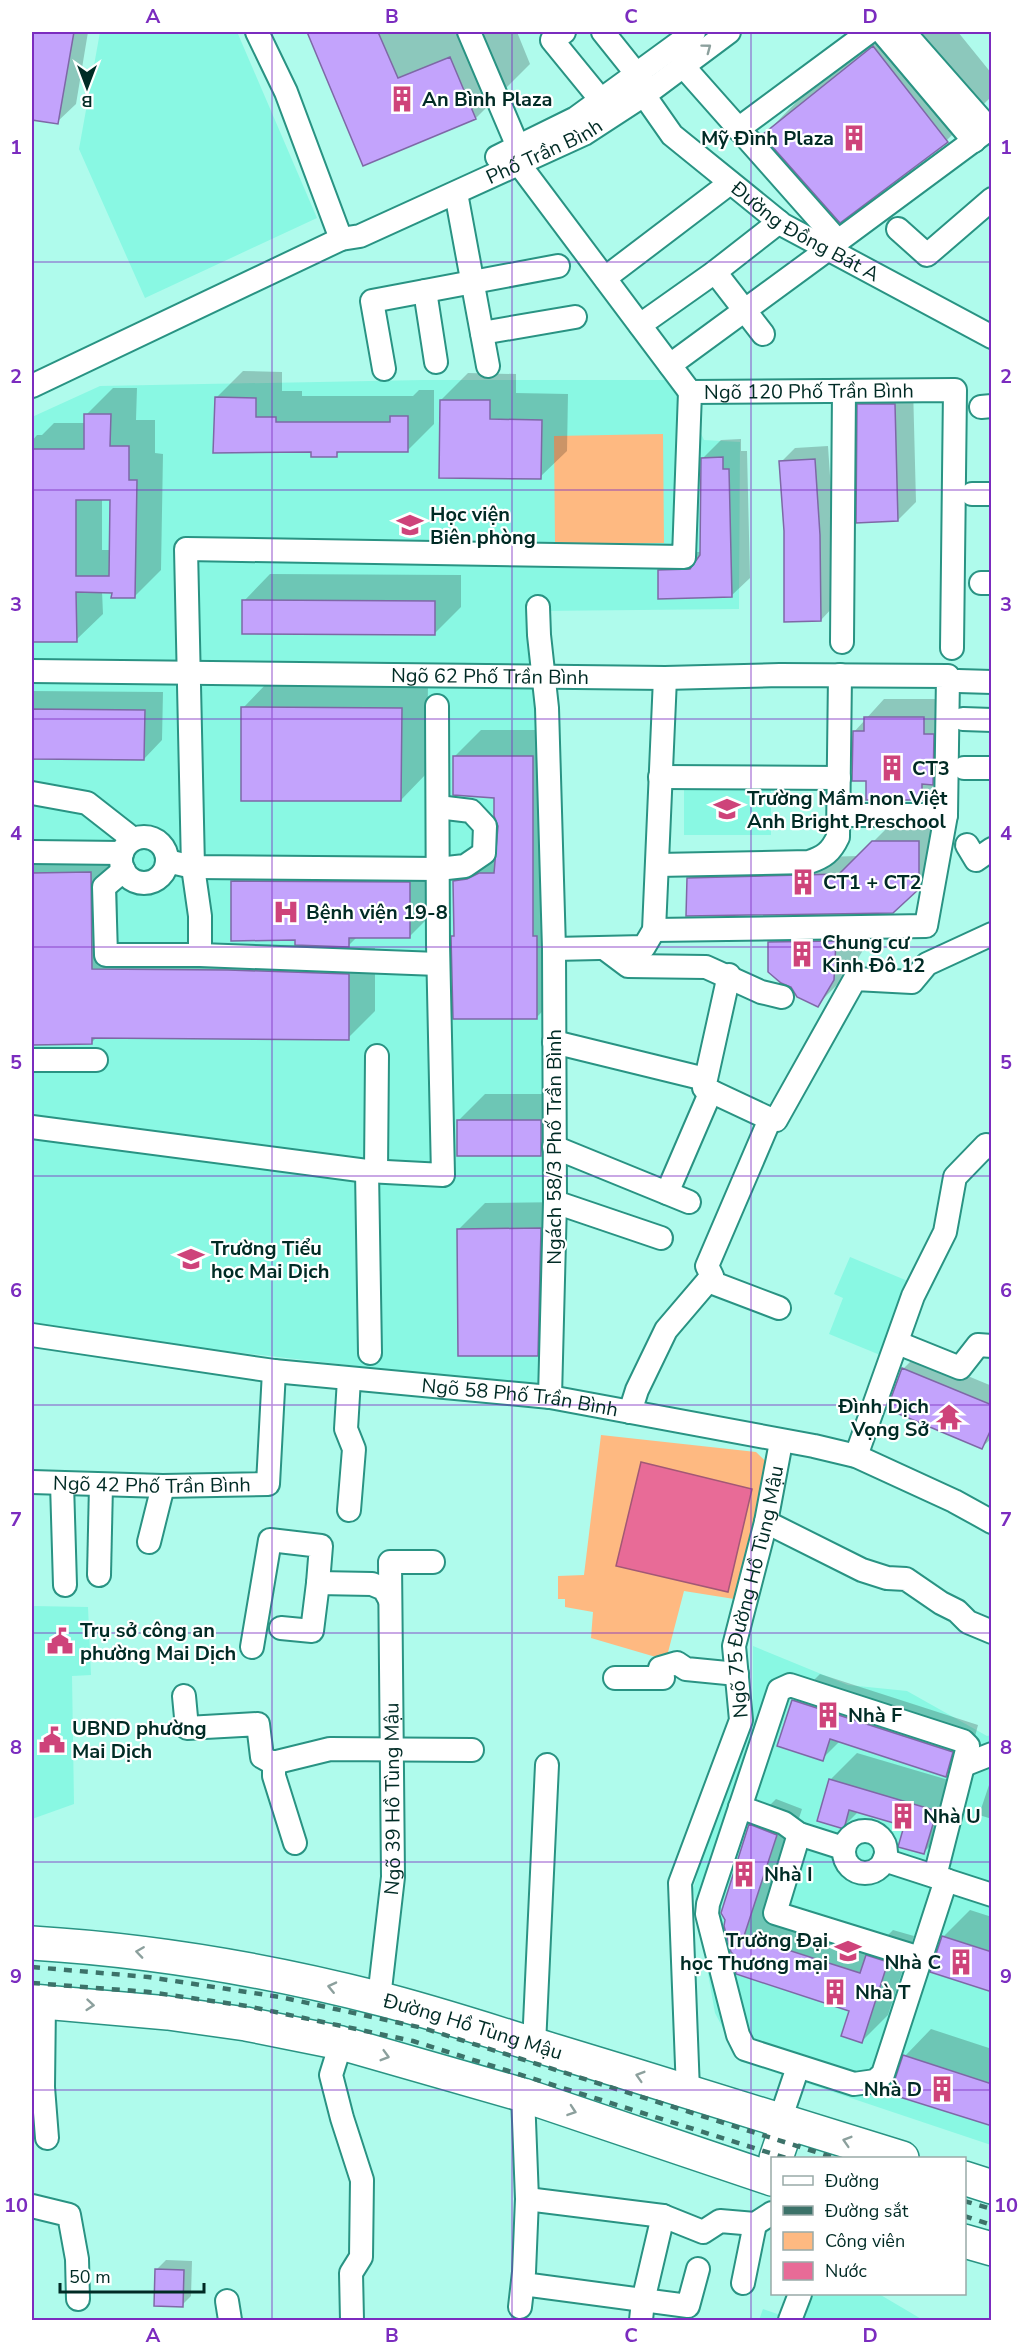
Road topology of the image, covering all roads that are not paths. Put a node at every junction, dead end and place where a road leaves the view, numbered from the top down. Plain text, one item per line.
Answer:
1 (257, 32) edge
2 (469, 32) edge
3 (564, 32) edge
4 (603, 32) edge
5 (694, 32) edge
6 (729, 32) edge
7 (869, 32) edge
8 (882, 32) edge
9 (904, 32) edge
10 (683, 66) junction
11 (644, 87) junction
12 (602, 100) junction
13 (738, 129) junction
14 (986, 132) edge
15 (519, 155) junction
16 (730, 183) junction
17 (456, 193) junction
18 (992, 199) edge
19 (779, 222) junction
20 (898, 229) dead end
21 (341, 239) junction
22 (827, 250) junction
23 (558, 266) dead end
24 (715, 272) junction
25 (605, 278) junction
26 (472, 281) junction
27 (425, 291) junction
28 (744, 310) junction
29 (575, 317) dead end
30 (640, 325) junction
31 (482, 333) junction
32 (763, 334) dead end
33 (992, 337) edge
34 (436, 363) dead end
35 (670, 365) junction
36 (488, 366) dead end
37 (384, 369) dead end
38 (32, 386) edge
39 (844, 391) junction
40 (690, 392) junction
41 (538, 607) dead end
42 (842, 642) dead end
43 (952, 648) dead end
44 (32, 671) edge
45 (188, 673) junction
46 (840, 675) junction
47 (544, 676) junction
48 (665, 678) junction
49 (953, 679) junction
50 (992, 682) edge
51 (438, 706) dead end
52 (963, 719) dead end
53 (992, 720) edge
54 (964, 768) dead end
55 (992, 768) edge
56 (660, 777) junction
57 (838, 778) junction
58 (32, 793) edge
59 (438, 807) junction
60 (838, 815) junction
61 (946, 815) junction
62 (968, 845) dead end
63 (992, 849) edge
64 (32, 852) edge
65 (126, 854) junction
66 (167, 861) junction
67 (657, 865) junction
68 (193, 867) junction
69 (438, 869) junction
70 (654, 930) junction
71 (992, 934) edge
72 (604, 948) junction
73 (554, 949) junction
74 (200, 955) junction
75 (438, 964) junction
76 (729, 975) junction
77 (783, 997) dead end
78 (554, 1042) junction
79 (377, 1056) dead end
80 (32, 1060) edge
81 (96, 1060) dead end
82 (708, 1085) junction
83 (770, 1119) junction
84 (32, 1127) edge
85 (554, 1147) junction
86 (992, 1148) edge
87 (371, 1171) junction
88 (667, 1193) junction
89 (555, 1202) junction
90 (689, 1202) dead end
91 (661, 1238) dead end
92 (708, 1281) junction
93 (779, 1308) dead end
94 (32, 1335) edge
95 (898, 1343) junction
96 (992, 1346) edge
97 (370, 1353) dead end
98 (274, 1371) junction
99 (349, 1379) junction
100 (550, 1397) junction
101 (630, 1412) junction
102 (781, 1442) junction
103 (856, 1456) junction
104 (32, 1482) edge
105 (62, 1483) junction
106 (101, 1485) junction
107 (163, 1486) junction
108 (349, 1510) dead end
109 (766, 1522) junction
110 (992, 1522) edge
111 (148, 1542) dead end
112 (433, 1562) dead end
113 (99, 1575) dead end
114 (318, 1583) junction
115 (65, 1585) dead end
116 (390, 1600) junction
117 (281, 1628) dead end
118 (992, 1632) edge
119 (252, 1647) dead end
120 (737, 1674) junction
121 (615, 1678) dead end
122 (184, 1696) dead end
123 (391, 1749) junction
124 (472, 1750) dead end
125 (992, 1754) edge
126 (277, 1762) junction
127 (547, 1765) dead end
128 (964, 1765) junction
129 (740, 1808) junction
130 (799, 1834) junction
131 (295, 1843) dead end
132 (843, 1848) junction
133 (884, 1860) junction
134 (940, 1878) junction
135 (992, 1895) edge
136 (32, 1943) edge
137 (920, 1958) junction
138 (379, 1998) junction
139 (38, 2001) edge
140 (341, 2043) junction
141 (534, 2045) junction
142 (798, 2067) junction
143 (688, 2091) junction
144 (523, 2095) junction
145 (784, 2121) junction
146 (47, 2138) dead end
147 (776, 2157) edge
148 (893, 2157) edge
149 (771, 2170) edge
150 (966, 2179) edge
151 (992, 2187) edge
152 (527, 2199) junction
153 (32, 2206) edge
154 (663, 2216) junction
155 (764, 2219) edge
156 (966, 2242) edge
157 (992, 2249) edge
158 (698, 2269) dead end
159 (743, 2283) dead end
160 (523, 2284) junction
161 (800, 2295) edge
162 (78, 2299) dead end
163 (520, 2307) dead end
164 (642, 2311) edge
165 (686, 2313) edge
166 (352, 2320) edge
167 (790, 2320) edge

1 - 21 street
2 - 15 street, Ngõ 120 Phố Trần Bình
3 - 12 street
4 - 11 street, Đường Đồng Bát A
5 - 11 street, Phố Trần Bình
10 -> 6 street, Phố Trần Bình
7 - 13 street
8 - 14 street
9 - 14 street
10 - 11 street, Phố Trần Bình
10 - 13 street
11 - 12 street, Phố Trần Bình
11 - 15 street, Phố Trần Bình
11 - 16 street, Đường Đồng Bát A
12 - 15 street, Phố Trần Bình
13 - 14 street
15 - 17 street, Phố Trần Bình
15 - 21 street, Phố Trần Bình
15 - 25 street, Ngõ 120 Phố Trần Bình
16 - 19 street, Đường Đồng Bát A
16 - 25 street
17 - 21 street, Phố Trần Bình
17 - 26 street
18 - 20 street
19 - 22 street, Đường Đồng Bát A
19 - 24 street
21 - 38 street, Phố Trần Bình
22 - 28 street
22 - 33 street, Đường Đồng Bát A
23 - 26 street
24 - 28 street
24 - 30 street
25 - 30 street, Ngõ 120 Phố Trần Bình
26 - 27 street
26 - 31 street
27 - 34 street
27 - 37 street
28 - 32 street
28 - 35 street
29 - 31 street
30 - 35 street, Ngõ 120 Phố Trần Bình
31 - 36 street
35 - 40 street, Ngõ 120 Phố Trần Bình
39 - 40 street, Ngõ 120 Phố Trần Bình
39 - 42 street
39 - 43 street, Ngõ 120 Phố Trần Bình
40 - 45 street
41 - 47 street, Ngách 58/3 Phố Trần Bình
44 - 45 street, Ngõ 62 Phố Trần Bình
45 - 47 street, Ngõ 62 Phố Trần Bình
45 - 68 street
46 - 48 street, Ngõ 62 Phố Trần Bình
46 - 49 street, Ngõ 62 Phố Trần Bình
46 - 57 street
47 - 48 street, Ngõ 62 Phố Trần Bình
47 - 73 street, Ngách 58/3 Phố Trần Bình
48 - 56 street
49 - 50 street, Ngõ 62 Phố Trần Bình
49 - 61 street
51 - 59 street
52 - 53 street
54 - 55 street
56 - 57 street
56 - 67 street
57 - 60 street
58 - 65 street
59 - 69 street
59 - 69 street
60 - 61 street
60 - 67 street
61 - 70 street
62 - 63 street
64 - 65 street
65 - 66 street
65 - 66 street
65 - 74 street
66 - 68 street
67 - 70 street
68 - 69 street
68 - 74 street
69 - 75 street
70 - 72 street
71 - 83 street
72 - 73 street
72 - 76 street
73 - 78 street, Ngách 58/3 Phố Trần Bình
74 - 75 street
75 - 87 street
76 - 77 street
76 - 82 street
78 - 82 street
78 - 85 street, Ngách 58/3 Phố Trần Bình
79 - 87 street
80 - 81 street
82 - 83 street
82 - 88 street
83 - 92 street
84 - 87 street
85 - 88 street
85 - 89 street, Ngách 58/3 Phố Trần Bình
86 - 95 street
87 - 97 street
88 - 90 street
89 - 91 street
89 - 100 street, Ngách 58/3 Phố Trần Bình
92 - 93 street
92 - 101 street
94 - 98 street, Ngõ 58 Phố Trần Bình
95 - 96 street
95 - 103 street
98 - 99 street, Ngõ 58 Phố Trần Bình
98 - 107 street, Ngõ 42 Phố Trần Bình
99 - 100 street, Ngõ 58 Phố Trần Bình
99 - 108 street
100 - 101 street, Ngõ 58 Phố Trần Bình
101 - 102 street, Ngõ 58 Phố Trần Bình
102 - 103 street, Ngõ 58 Phố Trần Bình
102 - 109 street, Ngõ 75 Đường Hồ Tùng Mậu
103 - 110 street, Ngõ 58 Phố Trần Bình
104 - 105 street, Ngõ 42 Phố Trần Bình
105 - 106 street, Ngõ 42 Phố Trần Bình
105 - 115 street
106 - 107 street, Ngõ 42 Phố Trần Bình
106 - 113 street
107 - 111 street
109 - 118 street
109 - 120 street, Ngõ 75 Đường Hồ Tùng Mậu
112 - 116 street, Ngõ 39 Hồ Tùng Mậu
114 - 116 street
114 - 117 street
114 - 119 street
116 - 123 street, Ngõ 39 Hồ Tùng Mậu
120 - 121 street
120 - 143 street, Ngõ 75 Đường Hồ Tùng Mậu
122 - 126 street
123 - 124 street
123 - 126 street
123 - 138 street, Ngõ 39 Hồ Tùng Mậu
125 - 128 street
126 - 131 street
127 - 141 street
128 - 129 street
128 - 134 street
129 - 130 street
129 - 142 street
130 - 132 street
130 - 137 street
132 - 133 street
132 - 133 street
133 - 134 street
134 - 135 street
134 - 137 street
138 -> 136 highway, Đường Hồ Tùng Mậu
137 - 142 street
138 - 141 highway, Đường Hồ Tùng Mậu
139 -> 140 highway
139 - 146 street
140 -> 144 highway
140 - 166 street
143 -> 141 highway, Đường Hồ Tùng Mậu
142 - 145 street
143 - 145 highway, Đường Hồ Tùng Mậu
144 -> 149 highway
144 - 152 street
145 - 147 highway
148 -> 145 highway, Đường Hồ Tùng Mậu
150 - 151 highway
152 - 154 street
152 - 160 street
153 - 162 street
154 - 155 street
154 - 164 street
155 - 159 street
156 - 157 highway
158 - 165 street
160 - 163 street
160 - 164 street
161 - 167 street
164 - 165 street

